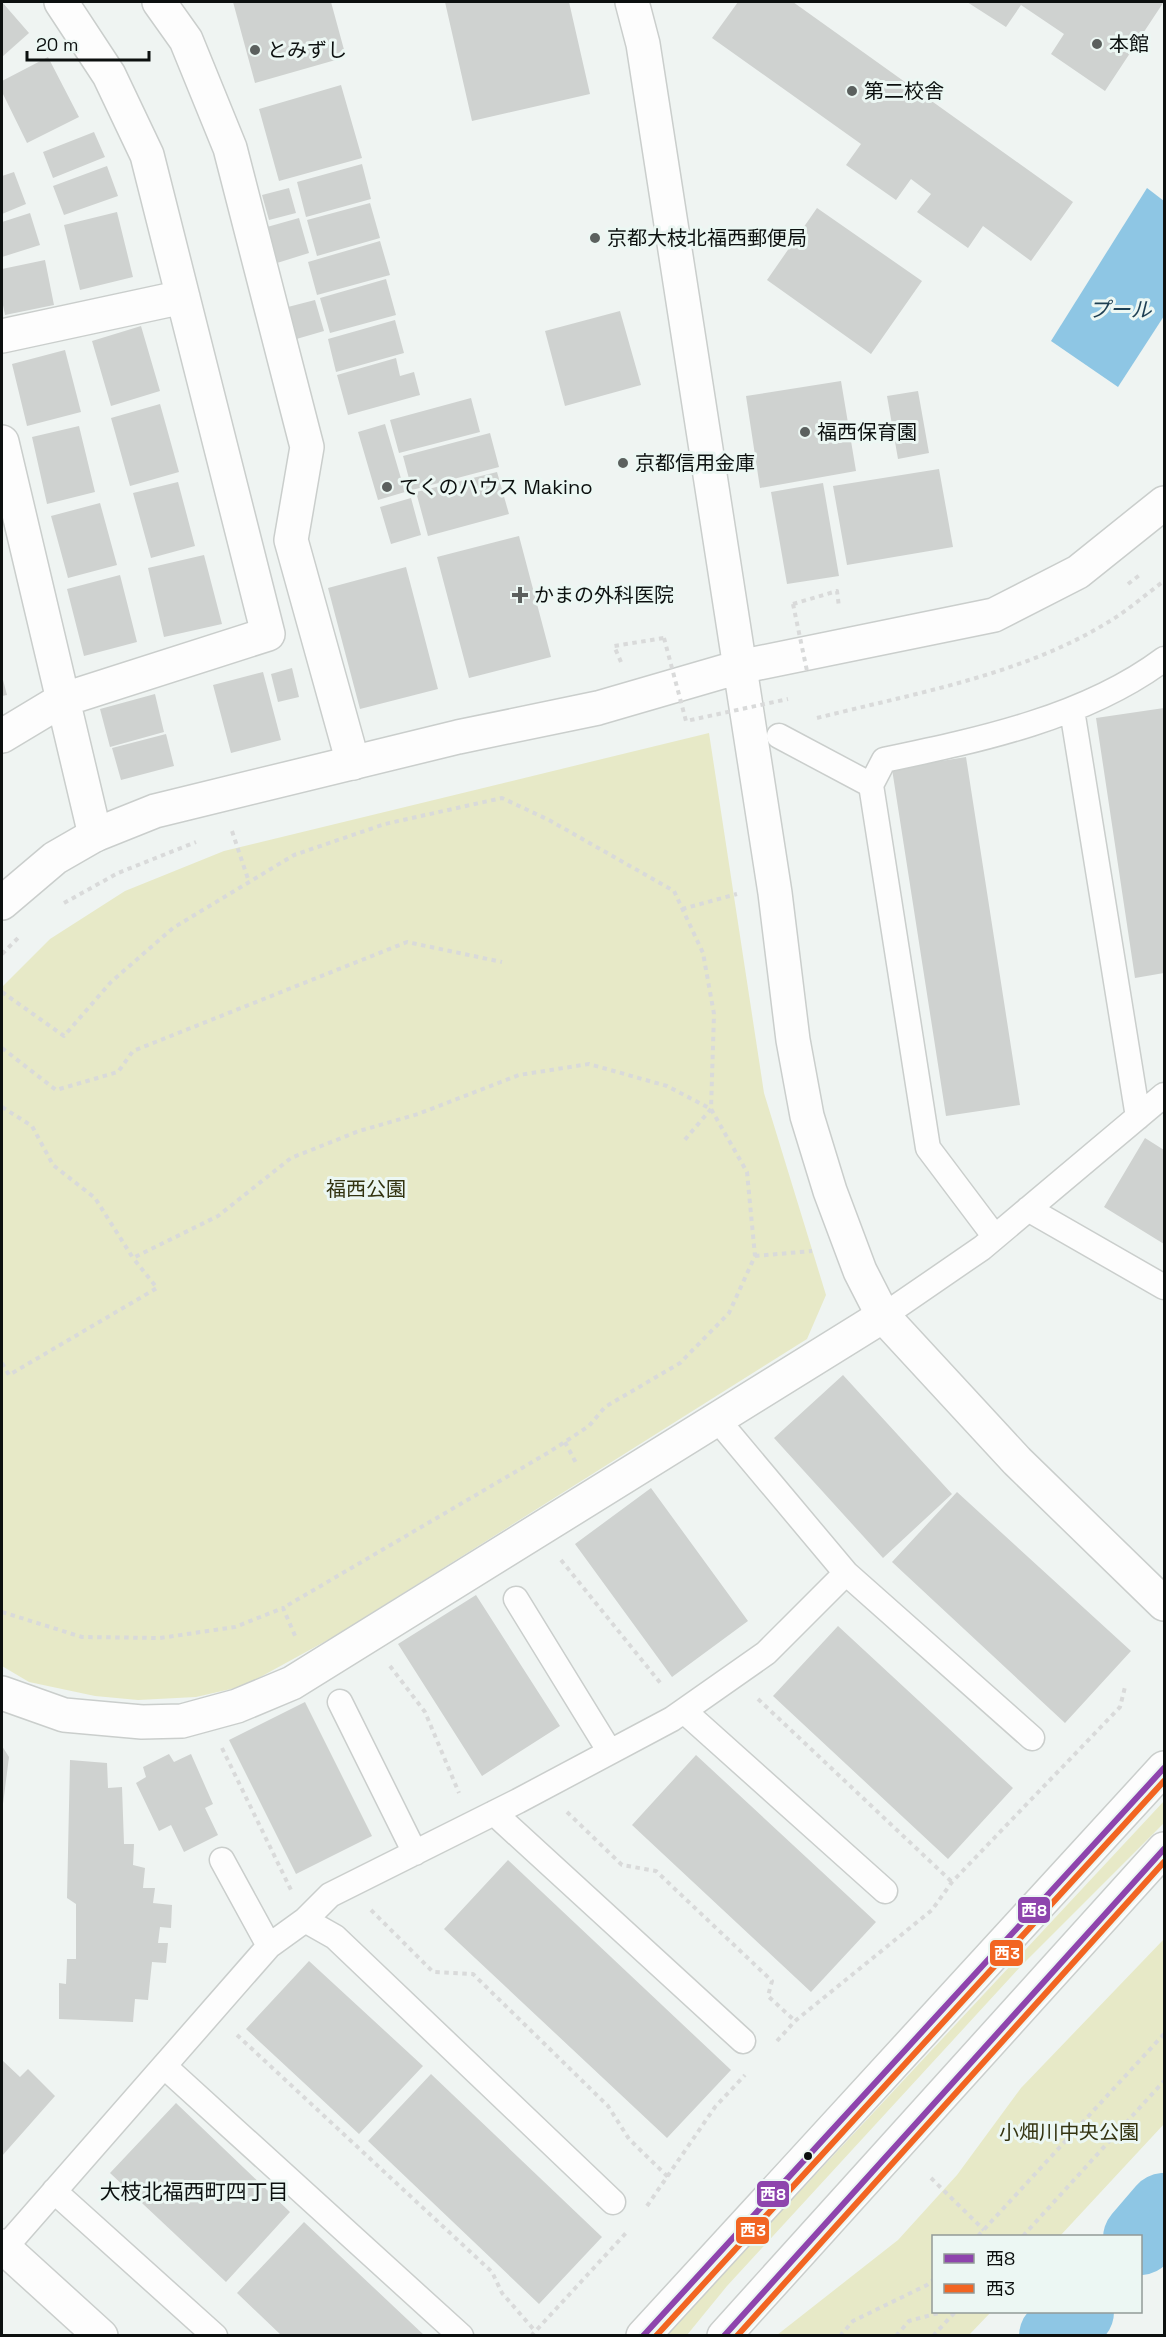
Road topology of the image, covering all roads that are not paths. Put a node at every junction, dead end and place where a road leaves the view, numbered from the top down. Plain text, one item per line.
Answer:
1 (61, 2) edge
2 (159, 2) edge
3 (632, 2) edge
4 (183, 297) junction
5 (2, 336) edge
6 (2, 442) edge
7 (1164, 503) edge
8 (1164, 659) edge
9 (739, 667) junction
10 (62, 700) junction
11 (1072, 710) junction
12 (2, 736) edge
13 (779, 736) road end
14 (353, 763) junction
15 (871, 785) junction
16 (95, 835) junction
17 (2, 903) edge
18 (1164, 1095) edge
19 (1138, 1117) junction
20 (1028, 1209) junction
21 (995, 1237) junction
22 (1164, 1287) edge
23 (883, 1316) junction
24 (716, 1418) junction
25 (846, 1573) junction
26 (516, 1599) dead end
27 (1164, 1604) edge
28 (2, 1693) edge
29 (340, 1702) dead end
30 (684, 1711) junction
31 (1032, 1738) dead end
32 (610, 1752) junction
33 (1164, 1768) edge
34 (494, 1813) junction
35 (1164, 1849) edge
36 (415, 1853) junction
37 (222, 1860) dead end
38 (885, 1891) dead end
39 (305, 1920) junction
40 (269, 1946) junction
41 (743, 2041) dead end
42 (164, 2066) junction
43 (54, 2191) junction
44 (613, 2202) dead end
45 (2, 2248) edge
46 (101, 2336) edge
47 (215, 2336) edge
48 (461, 2336) edge
49 (643, 2336) edge
50 (724, 2336) edge

1 - 4 street
2 - 14 street
3 - 9 street
4 - 5 street
4 - 10 street
6 - 10 street
7 - 9 street
8 - 11 lane
9 - 14 street
9 - 23 street
10 - 12 street
10 - 16 street
11 - 15 lane
11 - 19 lane
13 - 15 lane
14 - 16 street
15 - 21 lane
16 - 17 street
18 - 19 lane
19 - 20 lane
20 - 21 lane
20 - 22 lane
21 - 23 lane
23 - 24 street
23 - 27 street
24 - 25 lane
24 - 28 street
25 - 30 lane
25 - 31 lane
26 - 32 lane
29 - 36 lane
30 - 32 lane
30 - 38 lane
32 - 34 lane
33 - 49 street
34 - 36 lane
34 - 41 lane
35 - 50 street
36 - 39 lane
37 - 40 lane
39 - 40 lane
39 - 44 lane
40 - 42 lane
42 - 43 lane
42 - 48 lane
43 - 45 lane
43 - 47 lane
45 - 46 street

